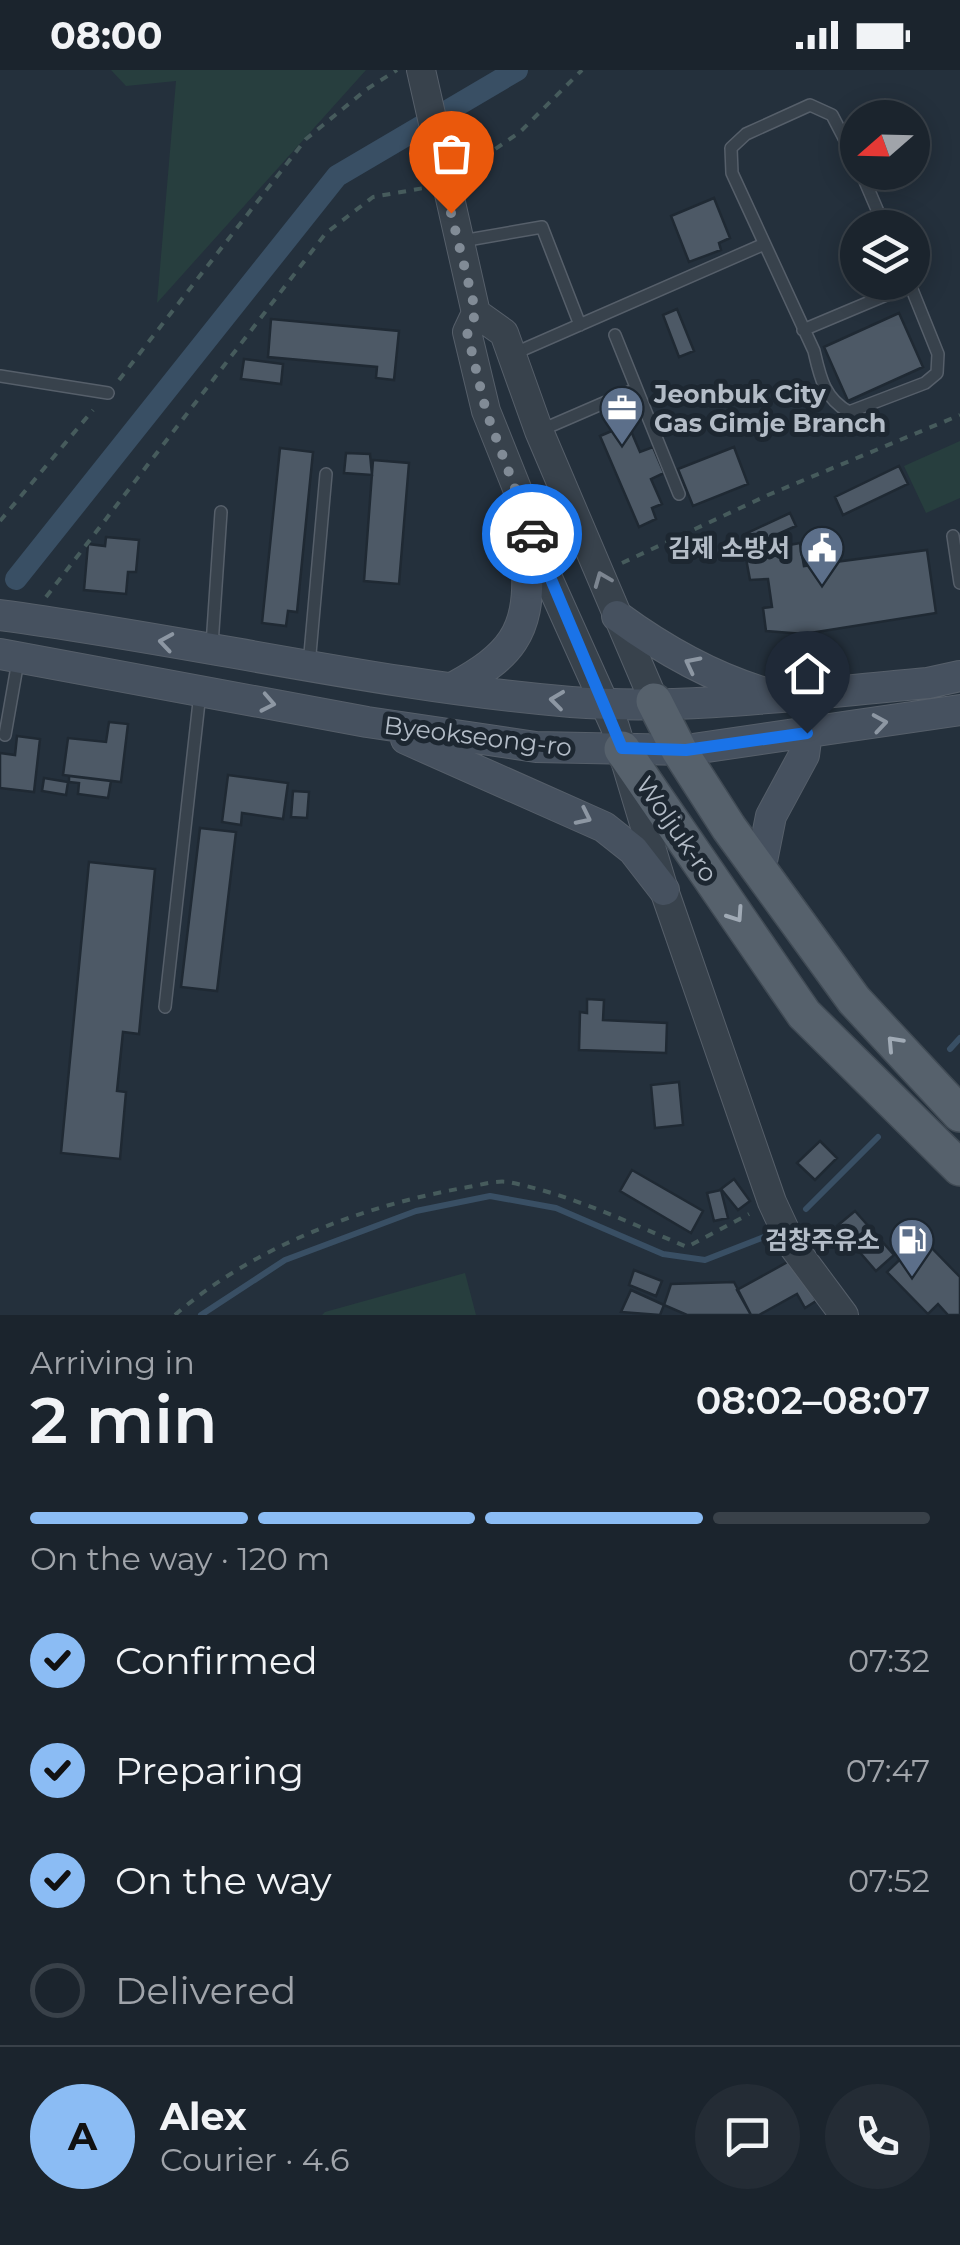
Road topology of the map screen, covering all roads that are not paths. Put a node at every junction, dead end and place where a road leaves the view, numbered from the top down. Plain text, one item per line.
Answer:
1 (414, 73) edge
2 (840, 130) edge
3 (457, 242) junction
4 (762, 245) junction
5 (872, 300) edge
6 (916, 300) edge
7 (476, 313) junction
8 (580, 324) junction
9 (804, 330) junction
10 (616, 335) dead end
11 (513, 354) junction
12 (0, 376) edge
13 (636, 388) junction
14 (108, 392) road end
15 (540, 431) junction
16 (326, 474) dead end
17 (679, 494) dead end
18 (221, 512) dead end
19 (953, 536) dead end
20 (539, 558) junction
21 (960, 583) edge
22 (617, 616) junction
23 (15, 617) edge
24 (211, 649) junction
25 (9, 656) edge
26 (309, 665) junction
27 (960, 676) edge
28 (454, 687) junction
29 (200, 689) junction
30 (775, 696) junction
31 (654, 701) junction
32 (603, 703) junction
33 (960, 710) edge
34 (366, 722) junction
35 (807, 733) junction
36 (5, 735) dead end
37 (622, 748) junction
38 (679, 750) junction
39 (760, 871) junction
40 (664, 890) junction
41 (166, 1006) dead end
42 (960, 1114) edge
43 (960, 1168) edge
44 (844, 1315) edge

1 - 3 street, Woljuk-ro
2 - 4 lane
3 - 7 street, Woljuk-ro
3 - 8 lane
4 - 8 lane
4 - 9 lane
5 - 9 lane
6 - 9 lane
7 - 11 street, Woljuk-ro
7 - 20 street, Woljuk-ro
8 - 11 lane
10 - 13 lane
11 - 15 street, Woljuk-ro
12 - 14 lane
13 - 15 lane
13 - 17 lane
22 -> 15 street, Woljuk-ro
16 - 26 lane
18 - 24 lane
19 - 21 lane
20 - 28 main road
20 - 32 street, Woljuk-ro
30 -> 22 main road
22 - 31 street, Woljuk-ro
24 -> 23 main road, Byeokseong-ro
24 - 26 main road, Byeokseong-ro
25 - 29 main road, Byeokseong-ro
25 - 36 lane
26 - 28 main road, Byeokseong-ro
27 - 30 main road, Byeokseong-ro
32 -> 28 main road, Byeokseong-ro
29 -> 34 main road, Byeokseong-ro
29 - 41 lane
30 - 31 main road, Byeokseong-ro
31 - 32 main road, Byeokseong-ro
31 - 38 main road, Woljuk-ro
32 - 37 street, Woljuk-ro
35 -> 33 main road, Byeokseong-ro
34 - 37 main road, Byeokseong-ro
34 -> 40 main road
35 - 38 main road, Byeokseong-ro
35 - 39 main road
37 - 38 main road, Byeokseong-ro
37 - 40 street
37 -> 43 main road, Woljuk-ro
38 - 39 main road, Woljuk-ro
42 -> 39 main road, Woljuk-ro
40 - 44 street

